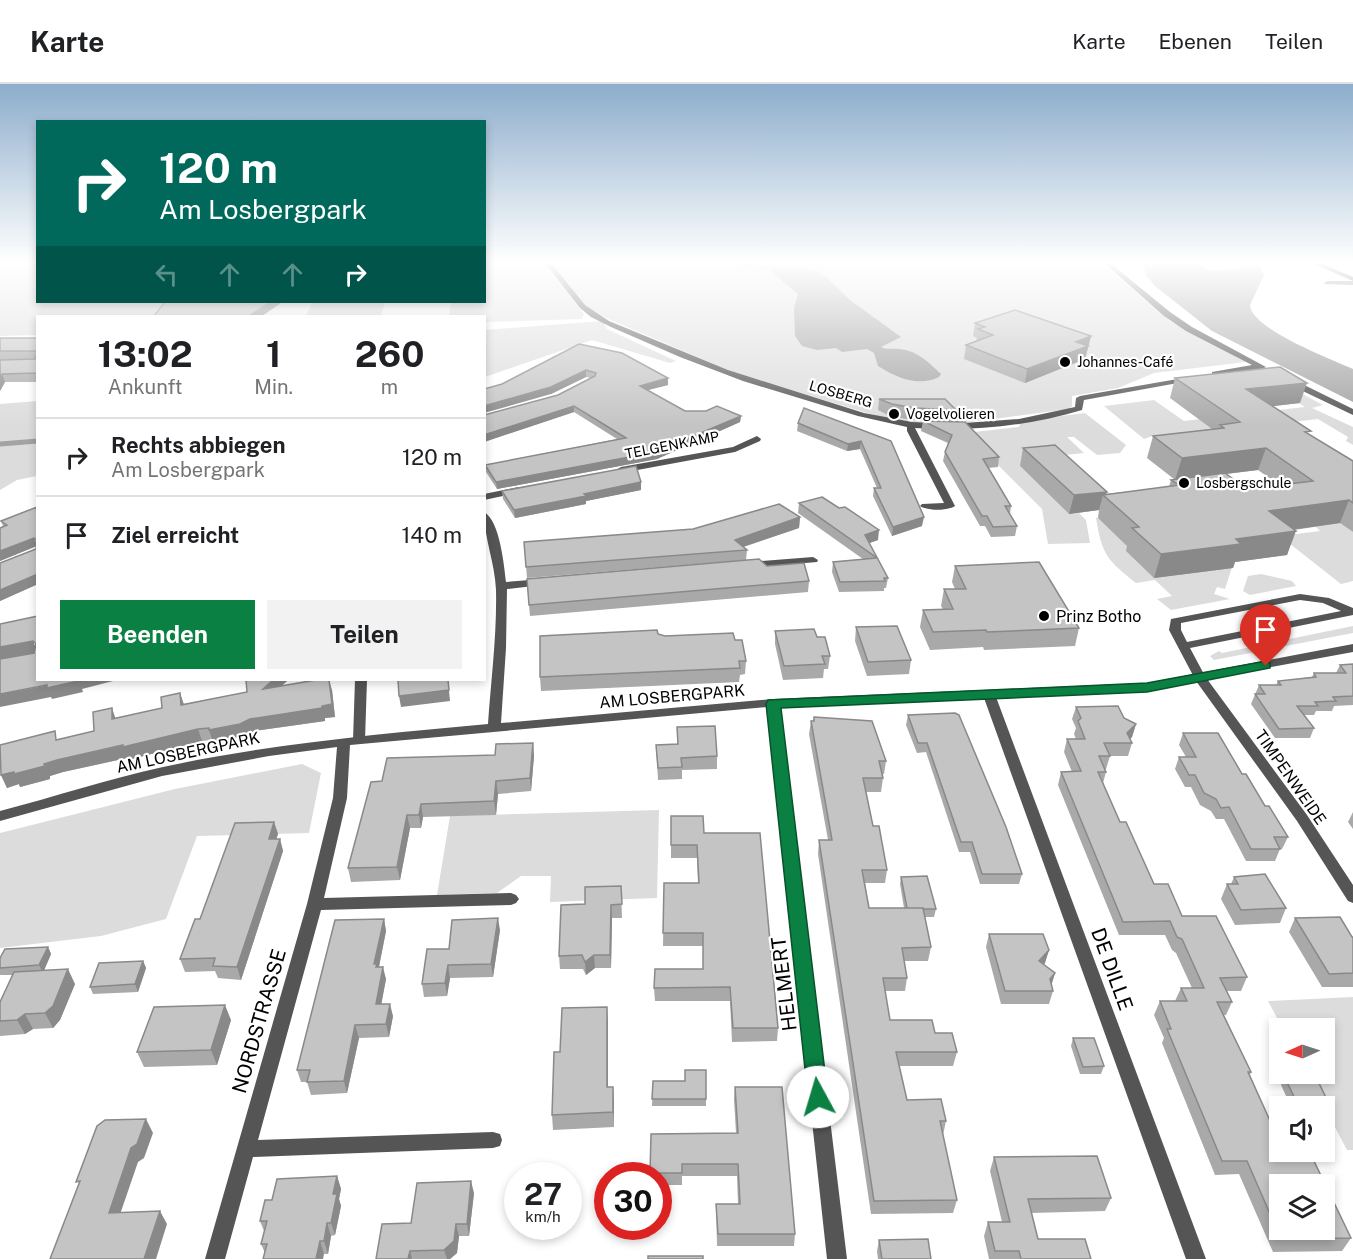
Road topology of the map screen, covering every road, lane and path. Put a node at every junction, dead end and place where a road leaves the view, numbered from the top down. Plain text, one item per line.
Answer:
1 (599, 318) edge
2 (1173, 318) edge
3 (1261, 366) junction
4 (1271, 371) edge
5 (1205, 376) edge
6 (1281, 376) edge
7 (1194, 378) edge
8 (1353, 412) edge
9 (911, 425) junction
10 (758, 439) dead end
11 (609, 473) edge
12 (530, 488) edge
13 (486, 497) edge
14 (925, 506) dead end
15 (486, 520) edge
16 (813, 560) dead end
17 (732, 567) edge
18 (559, 581) edge
19 (501, 586) junction
20 (1353, 612) edge
21 (1183, 646) junction
22 (1353, 648) edge
23 (1200, 678) junction
24 (361, 681) edge
25 (989, 694) junction
26 (773, 704) junction
27 (494, 728) junction
28 (351, 741) junction
29 (0, 816) edge
30 (1353, 897) edge
31 (511, 899) dead end
32 (315, 904) junction
33 (493, 1140) dead end
34 (246, 1149) junction
35 (215, 1259) edge
36 (837, 1259) edge
37 (1196, 1259) edge

1 - 9 street, LOSBERG
2 - 3 street
3 - 4 street
3 - 5 street
6 - 8 street
7 - 9 street, LOSBERG
9 - 14 street
10 - 11 street, TELGENKAMP
12 - 13 street
15 - 19 street
16 - 17 street
18 - 19 street
19 - 27 street
20 - 21 street
20 - 21 street, TIMPENWEIDE
21 - 23 street, TIMPENWEIDE
22 - 23 street, AM LOSBERGPARK
23 - 25 street, AM LOSBERGPARK
23 - 30 street, TIMPENWEIDE
24 - 28 street, NORDSTRASSE
25 - 26 street, AM LOSBERGPARK
25 - 37 street, DE DILLE
26 - 27 street, AM LOSBERGPARK
26 - 36 street, HELMERT
27 - 28 street, AM LOSBERGPARK
28 - 29 street, AM LOSBERGPARK
28 - 32 street, NORDSTRASSE
31 - 32 street
32 - 34 street, NORDSTRASSE
33 - 34 street
34 - 35 street, NORDSTRASSE

